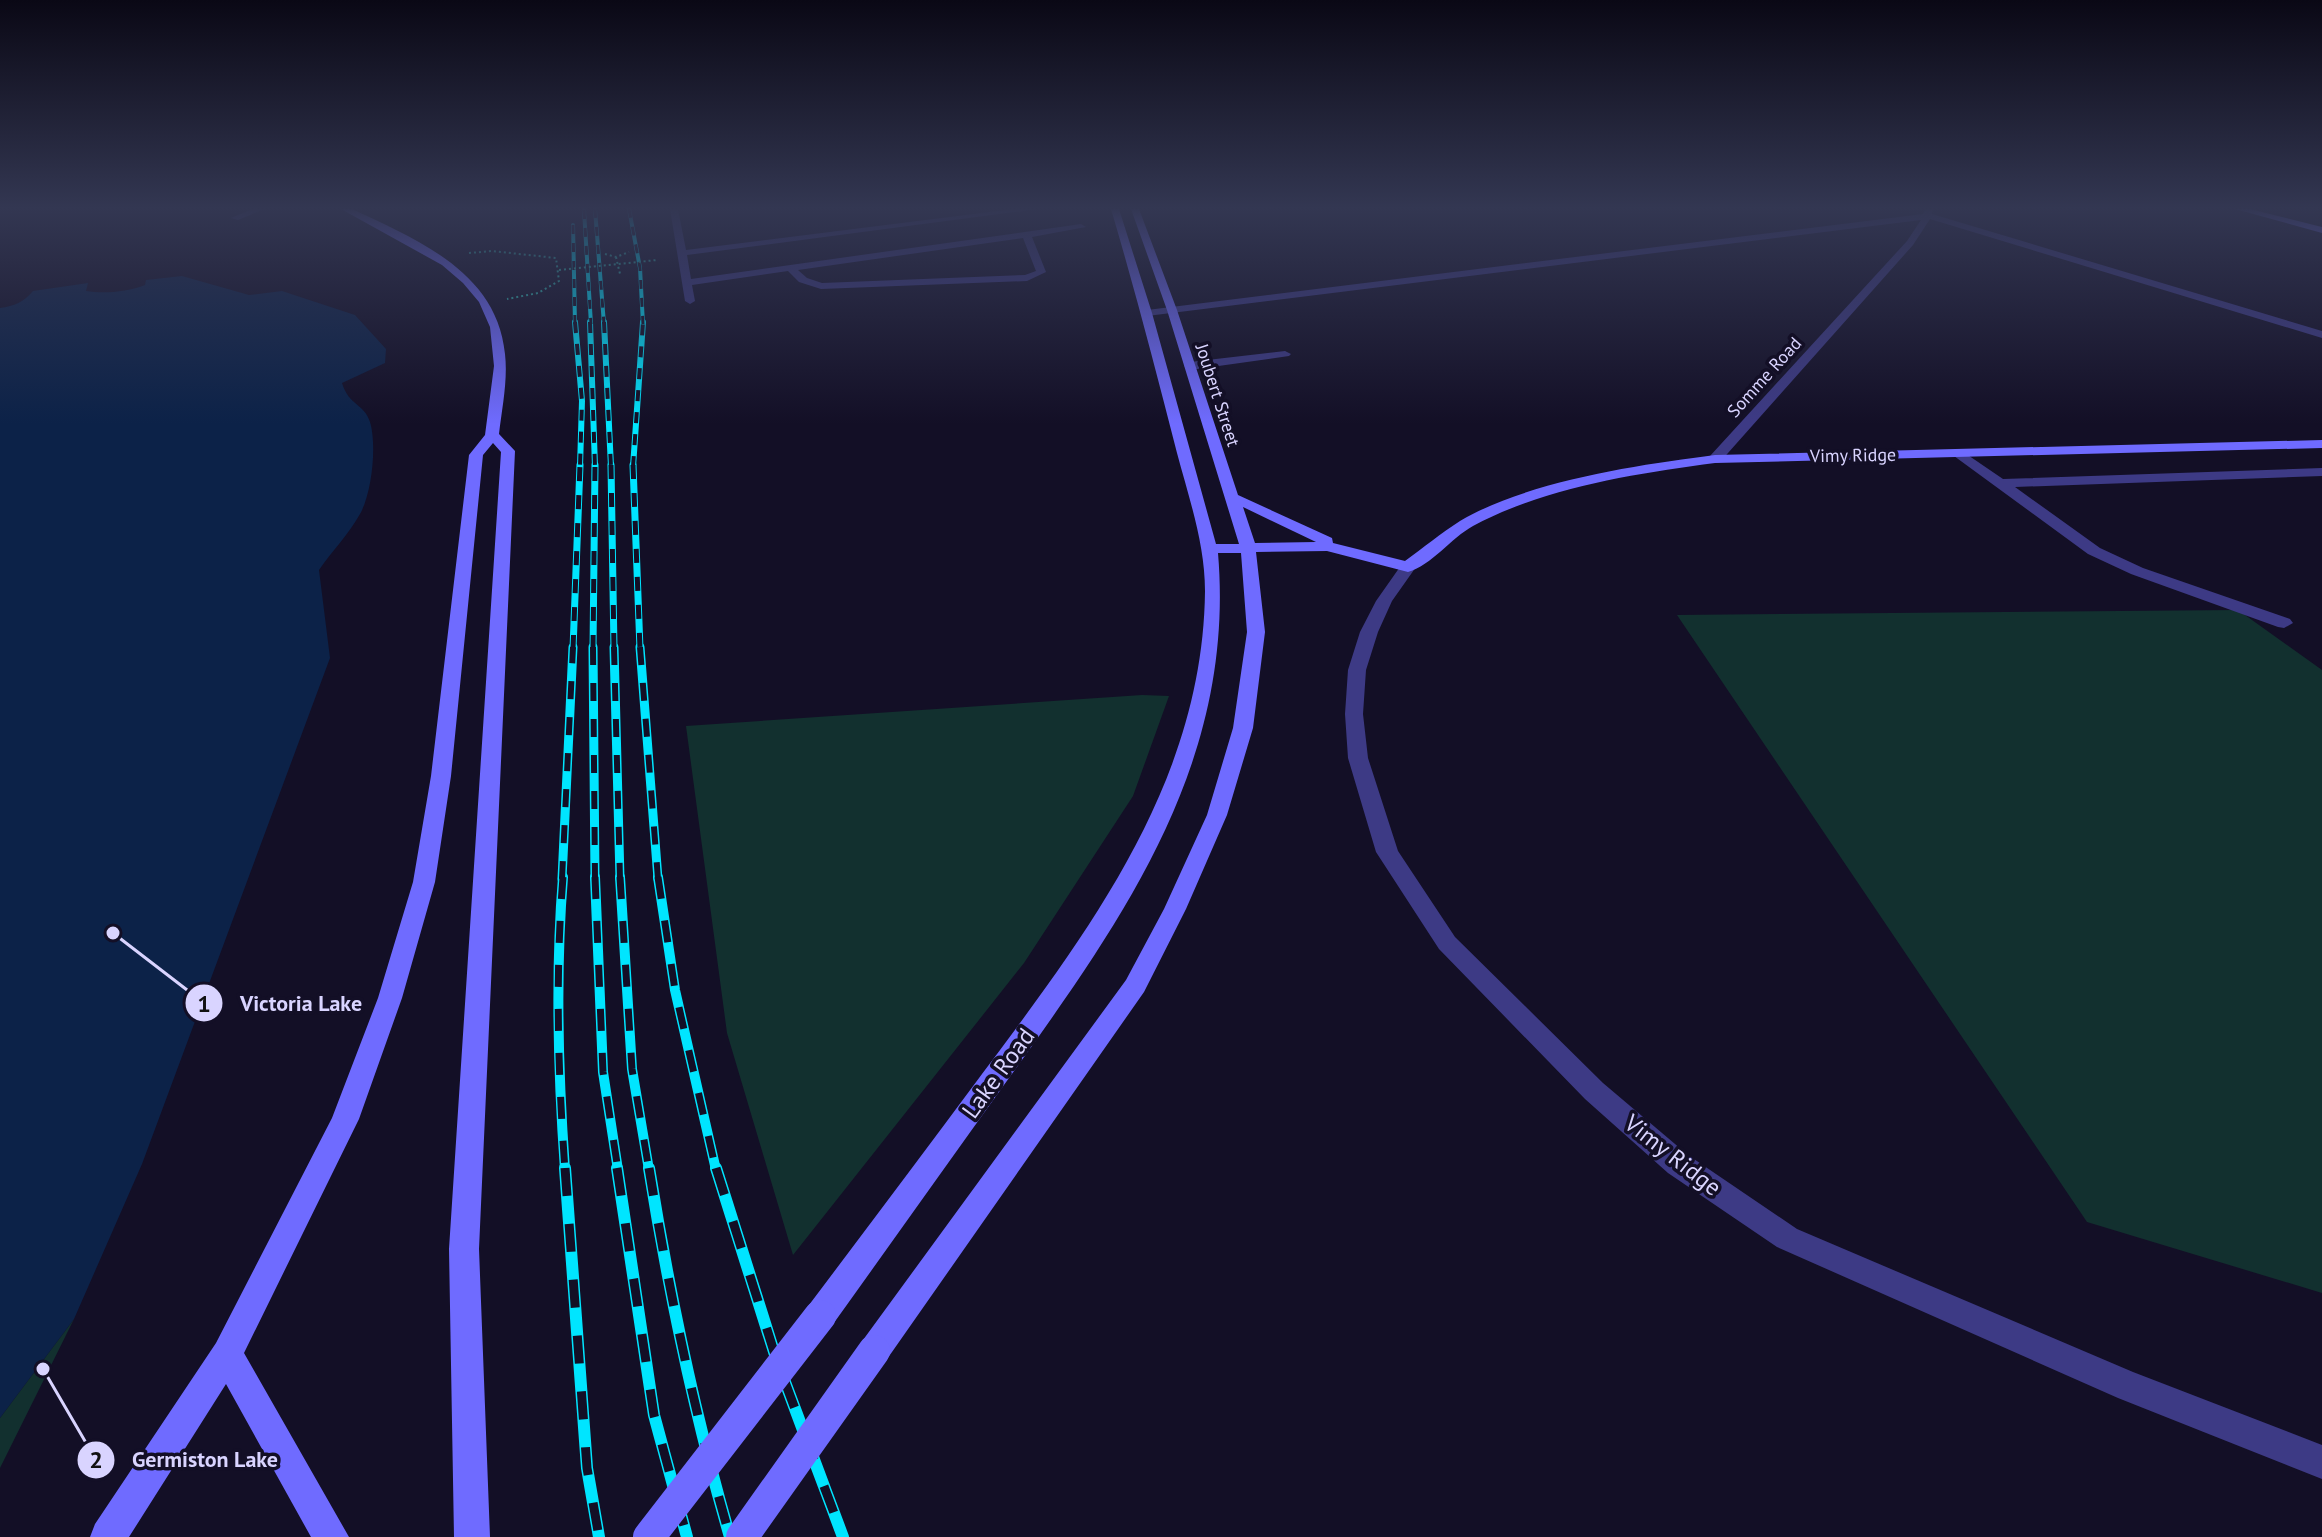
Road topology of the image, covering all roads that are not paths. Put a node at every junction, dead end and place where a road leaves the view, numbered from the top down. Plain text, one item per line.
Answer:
1 (468, 281) edge
2 (697, 281) edge
3 (805, 281) edge
4 (957, 281) edge
5 (1137, 281) edge
6 (1161, 281) edge
7 (1398, 281) edge
8 (1876, 281) edge
9 (2148, 281) edge
10 (689, 282) joint
11 (690, 301) dead end
12 (1172, 310) junction
13 (1147, 313) junction
14 (2322, 335) edge
15 (1285, 354) dead end
16 (1190, 366) junction
17 (492, 435) junction
18 (2322, 444) edge
19 (1959, 453) junction
20 (1715, 459) junction
21 (2322, 472) edge
22 (2000, 483) junction
23 (1232, 497) junction
24 (1248, 547) junction
25 (1210, 549) junction
26 (1352, 550) junction
27 (1408, 567) junction
28 (2284, 623) dead end
29 (227, 1354) junction
30 (2322, 1462) edge
31 (108, 1537) edge
32 (331, 1537) edge
33 (472, 1537) edge
34 (649, 1537) edge
35 (742, 1537) edge

1 - 17 main road
2 - 10 street
3 - 4 street
5 - 13 main road
6 - 12 main road, Joubert Street
7 - 12 street
8 - 20 street, Somme Road
9 - 14 street
10 - 11 street
12 - 13 street
12 - 16 main road, Joubert Street
13 - 25 main road
15 - 16 street
16 - 23 main road, Joubert Street
17 - 29 main road
17 - 33 main road
18 - 19 main road, Vimy Ridge
19 - 20 main road, Vimy Ridge
19 - 22 street
20 - 27 main road, Vimy Ridge
21 - 22 street
22 - 28 street
23 - 24 main road, Joubert Street
23 - 26 main road
24 - 25 main road
24 - 26 main road
24 - 35 main road, bridge
25 - 34 main road, Lake Road, bridge
26 - 27 main road
27 - 30 street, Vimy Ridge
29 - 31 main road
29 - 32 main road

